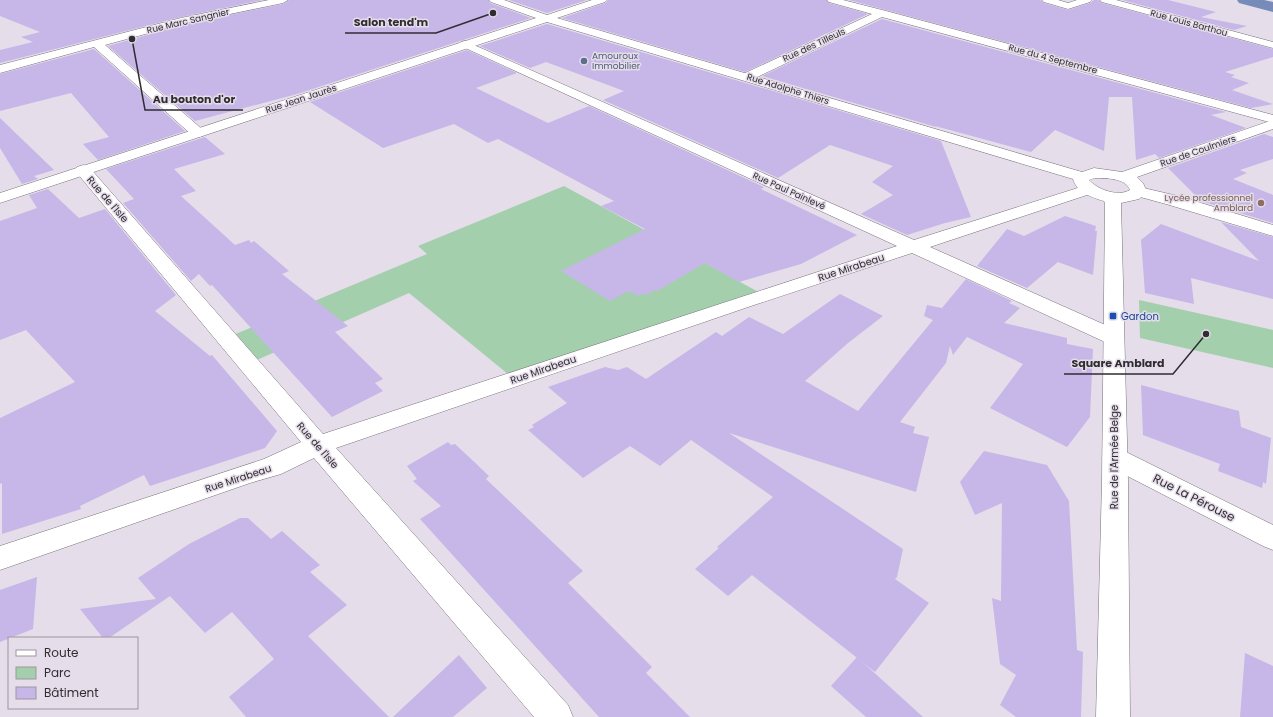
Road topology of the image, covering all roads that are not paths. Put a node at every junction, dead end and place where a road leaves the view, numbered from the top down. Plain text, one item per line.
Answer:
1 (283, 0) edge
2 (494, 0) edge
3 (602, 0) edge
4 (832, 0) edge
5 (1047, 0) edge
6 (1087, 0) edge
7 (1104, 0) edge
8 (882, 13) junction
9 (546, 18) junction
10 (97, 44) junction
11 (465, 44) junction
12 (1273, 45) edge
13 (0, 69) edge
14 (747, 77) junction
15 (1273, 119) edge
16 (1273, 124) edge
17 (198, 133) junction
18 (83, 170) junction
19 (1102, 185) junction
20 (1139, 192) junction
21 (0, 198) edge
22 (1273, 231) edge
23 (911, 247) junction
24 (1113, 337) junction
25 (318, 445) junction
26 (1115, 458) junction
27 (1273, 538) edge
28 (0, 558) edge
29 (556, 717) edge
30 (1113, 717) edge

1 - 10 street, Rue Marc Sangnier
2 - 9 street, Rue Adolphe Thiers
3 - 9 street, Rue Jean Jaurès
4 - 8 street, Rue du 4 Septembre
5 - 6 street
7 - 12 street, Rue Louis Barthou
8 - 14 street, Rue des Tilleuls
8 - 15 street, Rue du 4 Septembre
9 - 11 street, Rue Jean Jaurès
9 - 14 street, Rue Adolphe Thiers
10 - 13 street, Rue Marc Sangnier
10 - 17 street
11 - 17 street, Rue Jean Jaurès
11 - 23 street, Rue Paul Painlevé
14 - 19 street, Rue Adolphe Thiers
16 - 19 street, Rue de Coulmiers
17 - 18 street, Rue Jean Jaurès
18 - 21 street, Rue Jean Jaurès
18 - 25 street, Rue de l'Isle
19 - 20 street
19 - 20 street
19 - 23 street, Rue Mirabeau
19 - 24 street, Rue de l'Armée Belge
20 - 22 street
23 - 24 street, Rue Paul Painlevé
23 - 25 street, Rue Mirabeau
24 - 26 street, Rue de l'Armée Belge
25 - 28 street, Rue Mirabeau
25 - 29 street, Rue de l'Isle
26 - 27 street, Rue La Pérouse
26 - 30 street, Rue de l'Armée Belge

